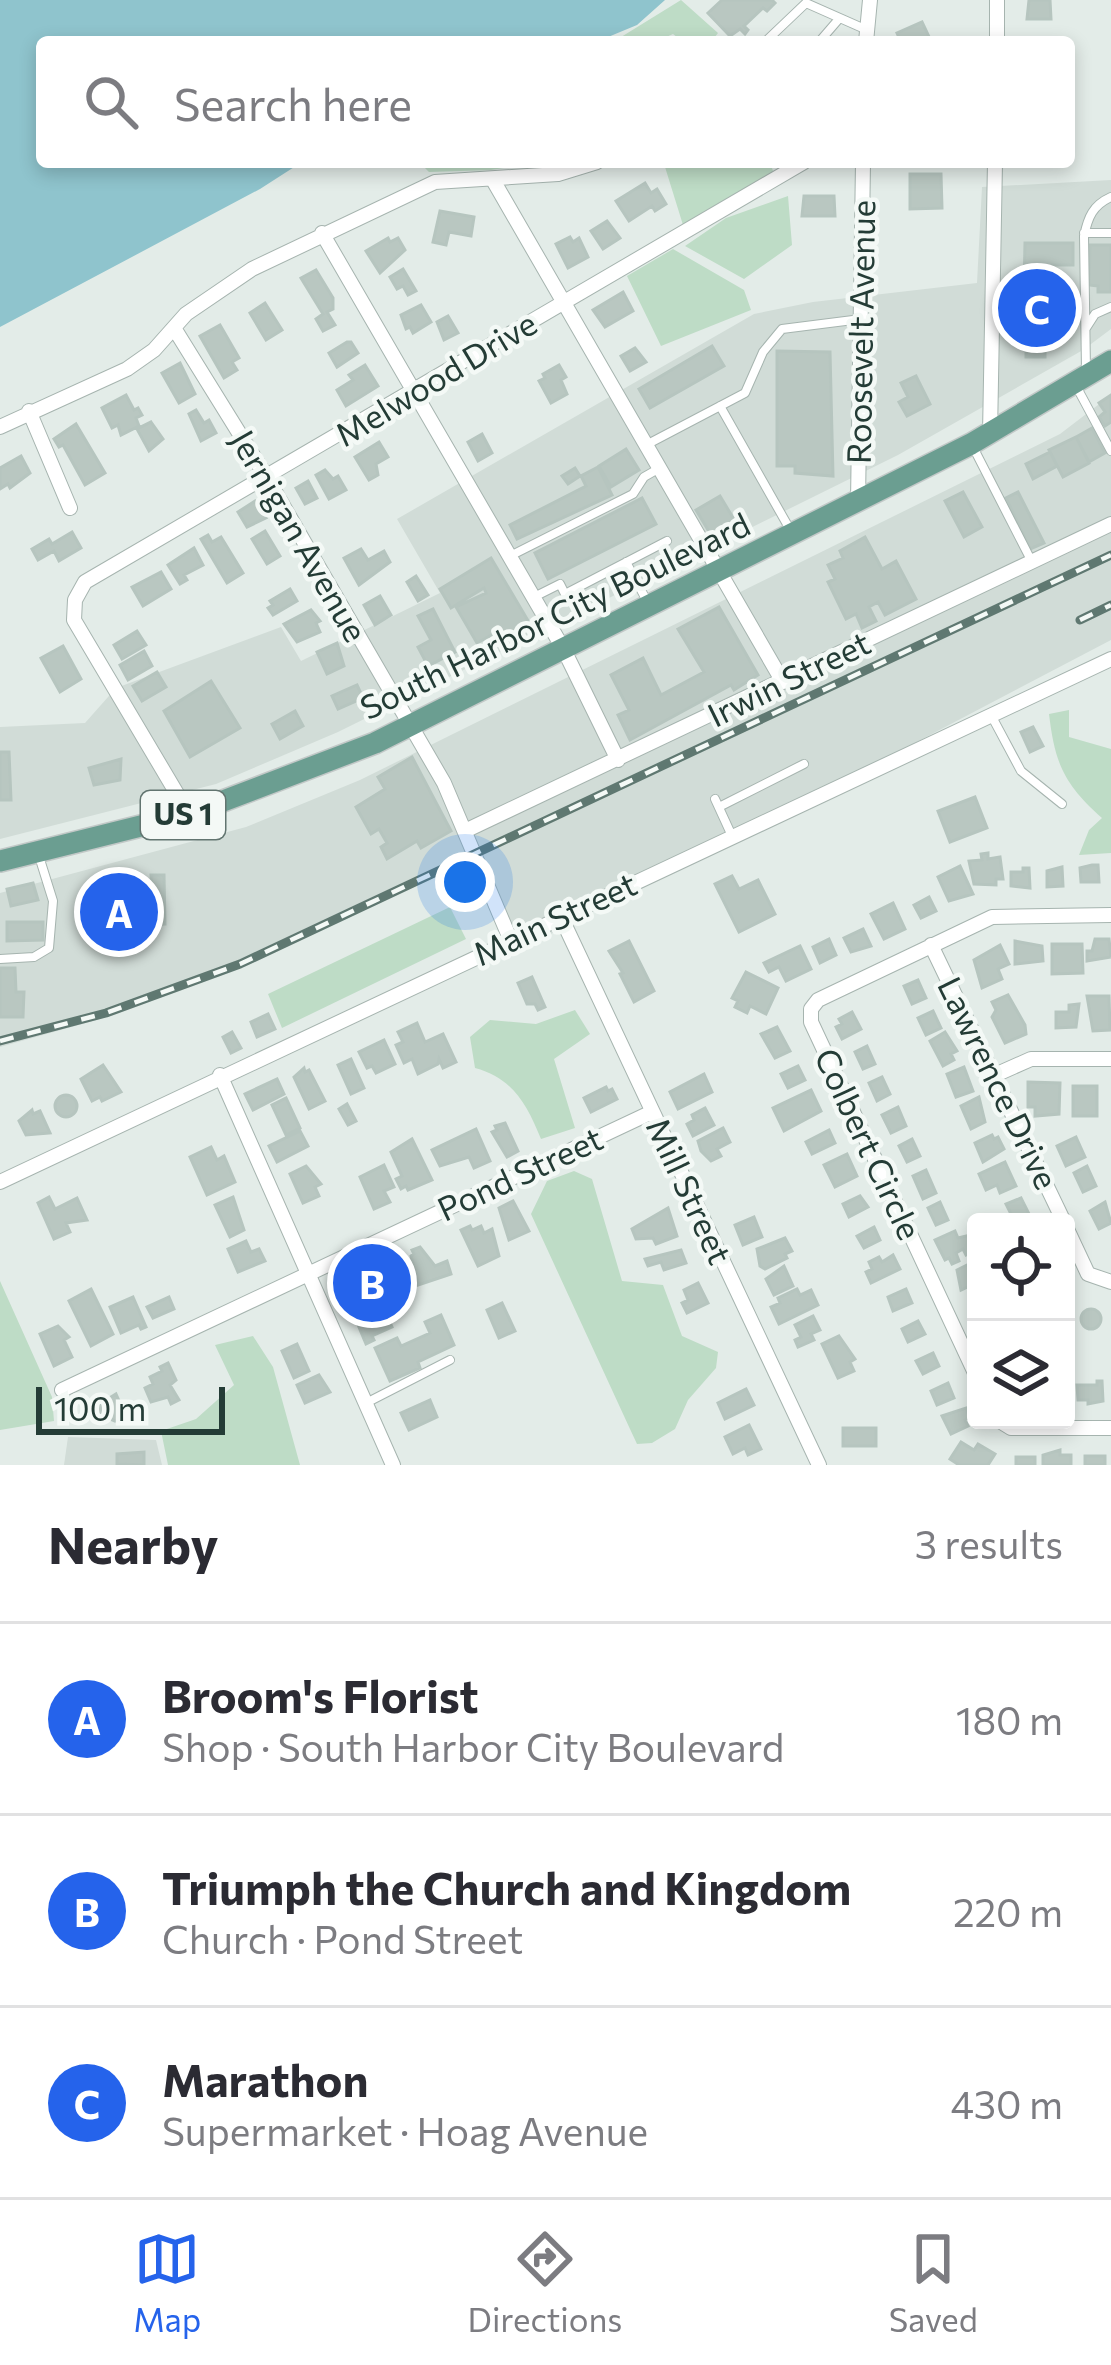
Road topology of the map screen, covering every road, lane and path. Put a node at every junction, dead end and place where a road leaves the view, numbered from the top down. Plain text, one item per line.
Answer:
1 (871, 0) edge
2 (997, 0) edge
3 (838, 20) junction
4 (771, 36) edge
5 (824, 36) edge
6 (867, 36) edge
7 (997, 36) edge
8 (578, 168) edge
9 (794, 168) edge
10 (863, 168) edge
11 (995, 168) edge
12 (493, 180) junction
13 (1111, 197) edge
14 (1084, 232) junction
15 (322, 233) junction
16 (1111, 233) edge
17 (563, 304) junction
18 (1111, 308) edge
19 (861, 320) junction
20 (175, 328) junction
21 (1085, 330) junction
22 (1111, 361) edge
23 (1081, 381) junction
24 (413, 394) junction
25 (720, 406) junction
26 (29, 411) junction
27 (0, 427) edge
28 (980, 439) junction
29 (644, 446) junction
30 (1111, 451) edge
31 (658, 469) junction
32 (267, 478) junction
33 (858, 502) junction
34 (70, 508) dead end
35 (1111, 524) edge
36 (793, 535) junction
37 (667, 541) dead end
38 (508, 556) junction
39 (626, 562) junction
40 (1032, 562) junction
41 (717, 573) junction
42 (532, 598) junction
43 (650, 607) junction
44 (564, 650) junction
45 (1111, 659) edge
46 (782, 682) junction
47 (990, 714) junction
48 (410, 728) junction
49 (618, 760) junction
50 (804, 764) dead end
51 (1062, 804) dead end
52 (189, 814) junction
53 (467, 830) junction
54 (732, 836) junction
55 (38, 851) junction
56 (0, 861) edge
57 (1111, 915) edge
58 (561, 917) junction
59 (511, 941) junction
60 (931, 944) junction
61 (0, 959) edge
62 (1111, 1058) edge
63 (995, 1075) junction
64 (220, 1076) junction
65 (652, 1112) junction
66 (0, 1182) edge
67 (1060, 1213) edge
68 (1075, 1246) edge
69 (305, 1274) junction
70 (1111, 1282) edge
71 (967, 1356) edge
72 (450, 1360) dead end
73 (62, 1390) dead end
74 (365, 1404) junction
75 (1075, 1427) edge
76 (1111, 1427) edge
77 (393, 1465) edge
78 (819, 1465) edge

1 - 6 street
2 - 7 street
3 - 4 lane
3 - 5 lane
3 - 6 lane
8 - 12 street
9 - 17 street, Melwood Drive
10 - 19 street, Roosevelt Avenue
11 - 28 street
12 - 15 street
12 - 17 street
13 - 14 lane
14 - 16 lane
14 - 21 lane
15 - 20 street
15 - 24 street
17 - 24 street, Melwood Drive
17 - 29 street
18 - 21 lane
19 - 25 lane
19 - 33 street, Roosevelt Avenue
20 - 26 street
20 - 32 street, Jernigan Avenue
21 - 23 lane
22 - 23 main road, South Harbor City Boulevard / US 1
23 - 28 main road, South Harbor City Boulevard / US 1
23 - 30 lane
24 - 32 street, Melwood Drive
24 - 38 street
25 - 29 lane
25 - 36 lane
26 - 27 street
26 - 34 street
28 - 33 main road, South Harbor City Boulevard / US 1
28 - 40 lane
29 - 31 street
31 - 38 lane
31 - 41 street
32 - 48 street, Jernigan Avenue
32 - 52 street, Melwood Drive
33 - 36 main road, South Harbor City Boulevard / US 1
35 - 40 street, Irwin Street
36 - 41 main road, South Harbor City Boulevard / US 1
37 - 39 lane
38 - 42 street
39 - 42 lane
39 - 43 lane
40 - 46 street, Irwin Street
41 - 43 main road, South Harbor City Boulevard / US 1
41 - 46 street
42 - 44 street
43 - 44 main road, South Harbor City Boulevard / US 1
44 - 48 main road, South Harbor City Boulevard / US 1
44 - 49 street
45 - 47 street, Main Street
46 - 49 street, Irwin Street
47 - 51 lane
47 - 54 street, Main Street
48 - 52 main road, South Harbor City Boulevard / US 1
48 - 53 street, Jernigan Avenue
49 - 53 street, Irwin Street
50 - 54 lane
52 - 55 main road, South Harbor City Boulevard / US 1
53 - 59 street, Jernigan Avenue
54 - 58 street, Main Street
55 - 56 main road, South Harbor City Boulevard / US 1
55 - 61 lane
57 - 60 street, Colbert Circle
58 - 59 street, Main Street
58 - 65 street, Mill Street
59 - 64 street, Main Street
60 - 63 street, Lawrence Drive
60 - 71 street, Colbert Circle
62 - 63 street
63 - 67 street, Lawrence Drive
64 - 66 street, Main Street
64 - 69 street
65 - 69 street, Pond Street
65 - 78 street, Mill Street
68 - 70 street, Lawrence Drive
69 - 73 street, Pond Street
69 - 74 street
72 - 74 lane
74 - 77 street
75 - 76 street

